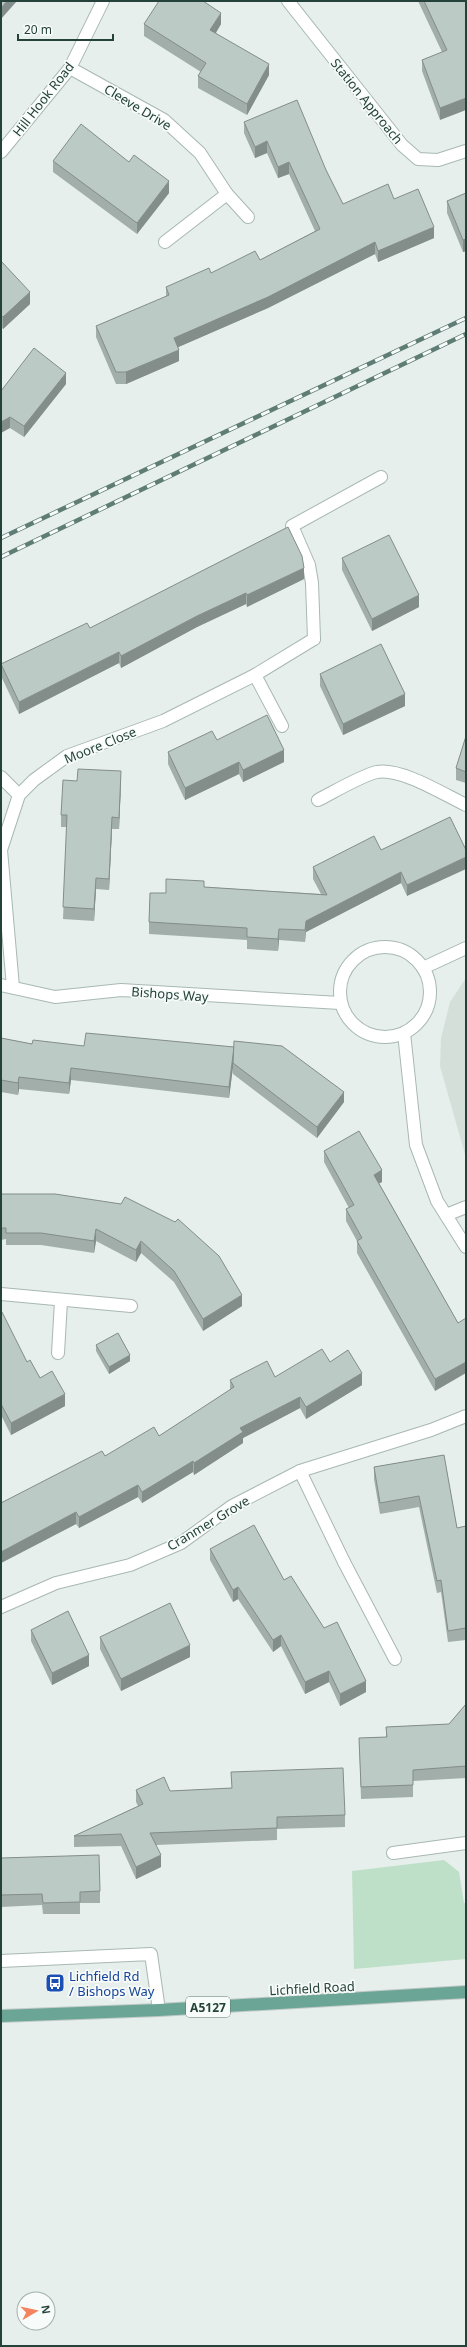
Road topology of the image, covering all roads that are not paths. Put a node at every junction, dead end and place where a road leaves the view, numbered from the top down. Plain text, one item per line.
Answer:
1 (103, 1) edge
2 (288, 1) edge
3 (70, 68) junction
4 (466, 151) edge
5 (1, 152) edge
6 (227, 194) junction
7 (248, 217) dead end
8 (165, 242) dead end
9 (381, 477) dead end
10 (255, 675) junction
11 (282, 726) dead end
12 (1, 777) edge
13 (19, 795) junction
14 (318, 800) dead end
15 (466, 805) edge
16 (466, 949) edge
17 (423, 968) junction
18 (7, 986) edge
19 (340, 1003) junction
20 (404, 1033) junction
21 (466, 1207) edge
22 (446, 1215) junction
23 (466, 1247) edge
24 (1, 1294) edge
25 (61, 1301) junction
26 (131, 1306) dead end
27 (58, 1353) dead end
28 (466, 1416) edge
29 (300, 1471) junction
30 (1, 1607) edge
31 (395, 1659) dead end
32 (466, 1843) edge
33 (393, 1853) dead end
34 (1, 1961) edge
35 (466, 1992) edge
36 (159, 2010) junction
37 (1, 2016) edge

1 - 3 street, Hill Hook Road
2 - 4 street, Station Approach
3 - 5 street, Hill Hook Road
3 - 6 street, Cleeve Drive
6 - 7 street, Cleeve Drive
6 - 8 street
9 - 10 street, Moore Close
10 - 11 street
10 - 13 street, Moore Close
12 - 13 street
13 - 18 street, Moore Close
14 - 15 street
16 - 17 street
17 - 19 street
17 - 20 street
18 - 19 street, Bishops Way
19 - 20 street
20 - 22 street
21 - 22 street
22 - 23 street
24 - 25 street
25 - 26 street
25 - 27 street
28 - 29 street, Cranmer Grove
29 - 30 street, Cranmer Grove
29 - 31 street
32 - 33 street
34 - 36 street
35 - 36 main road, Lichfield Road / A5127
36 - 37 main road, Lichfield Road / A5127

